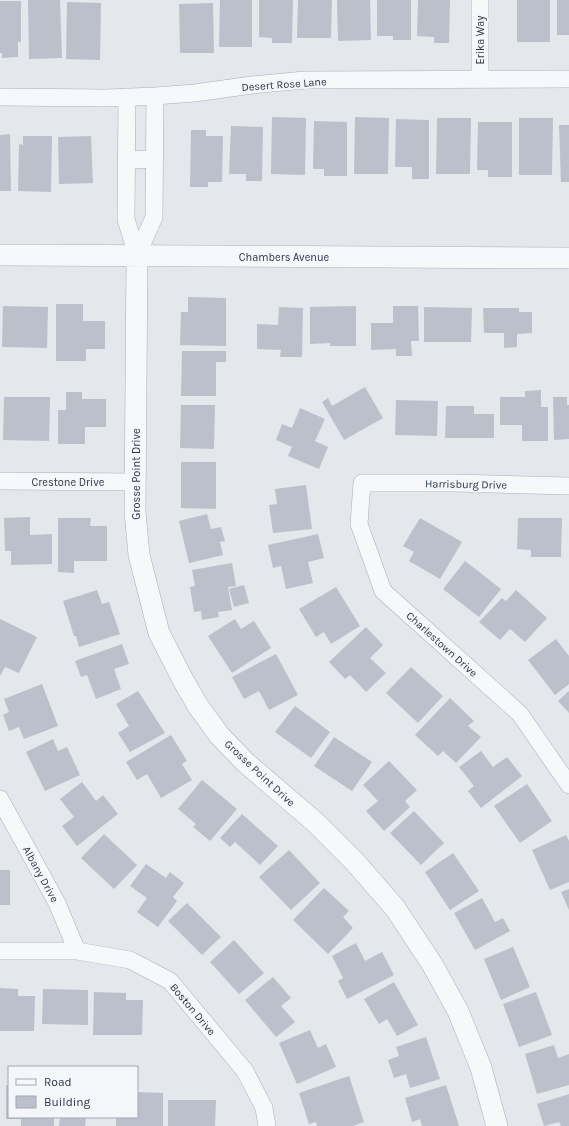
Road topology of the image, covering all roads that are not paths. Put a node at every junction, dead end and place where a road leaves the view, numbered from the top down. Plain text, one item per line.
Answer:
1 (480, 0) edge
2 (480, 79) junction
3 (569, 79) edge
4 (155, 96) junction
5 (0, 97) edge
6 (127, 97) junction
7 (154, 159) junction
8 (126, 160) junction
9 (0, 255) edge
10 (137, 256) junction
11 (569, 258) edge
12 (0, 481) edge
13 (135, 482) junction
14 (362, 483) joint
15 (569, 486) edge
16 (569, 785) edge
17 (0, 799) edge
18 (0, 950) edge
19 (78, 951) junction
20 (267, 1126) edge
21 (497, 1126) edge

1 - 2 street, Erika Way
2 - 3 street, Desert Rose Lane
2 - 4 street, Desert Rose Lane
4 - 6 street, Desert Rose Lane
4 - 7 street
5 - 6 street, Desert Rose Lane
6 - 8 street
7 - 8 street
7 - 10 street
8 - 10 street
9 - 10 street, Chambers Avenue
10 - 11 street, Chambers Avenue
10 - 13 street, Grosse Point Drive
12 - 13 street, Crestone Drive
13 - 21 street, Grosse Point Drive
14 - 15 street, Harrisburg Drive
14 - 16 street, Charlestown Drive
17 - 19 street, Albany Drive
18 - 19 street, Boston Drive
19 - 20 street, Boston Drive

